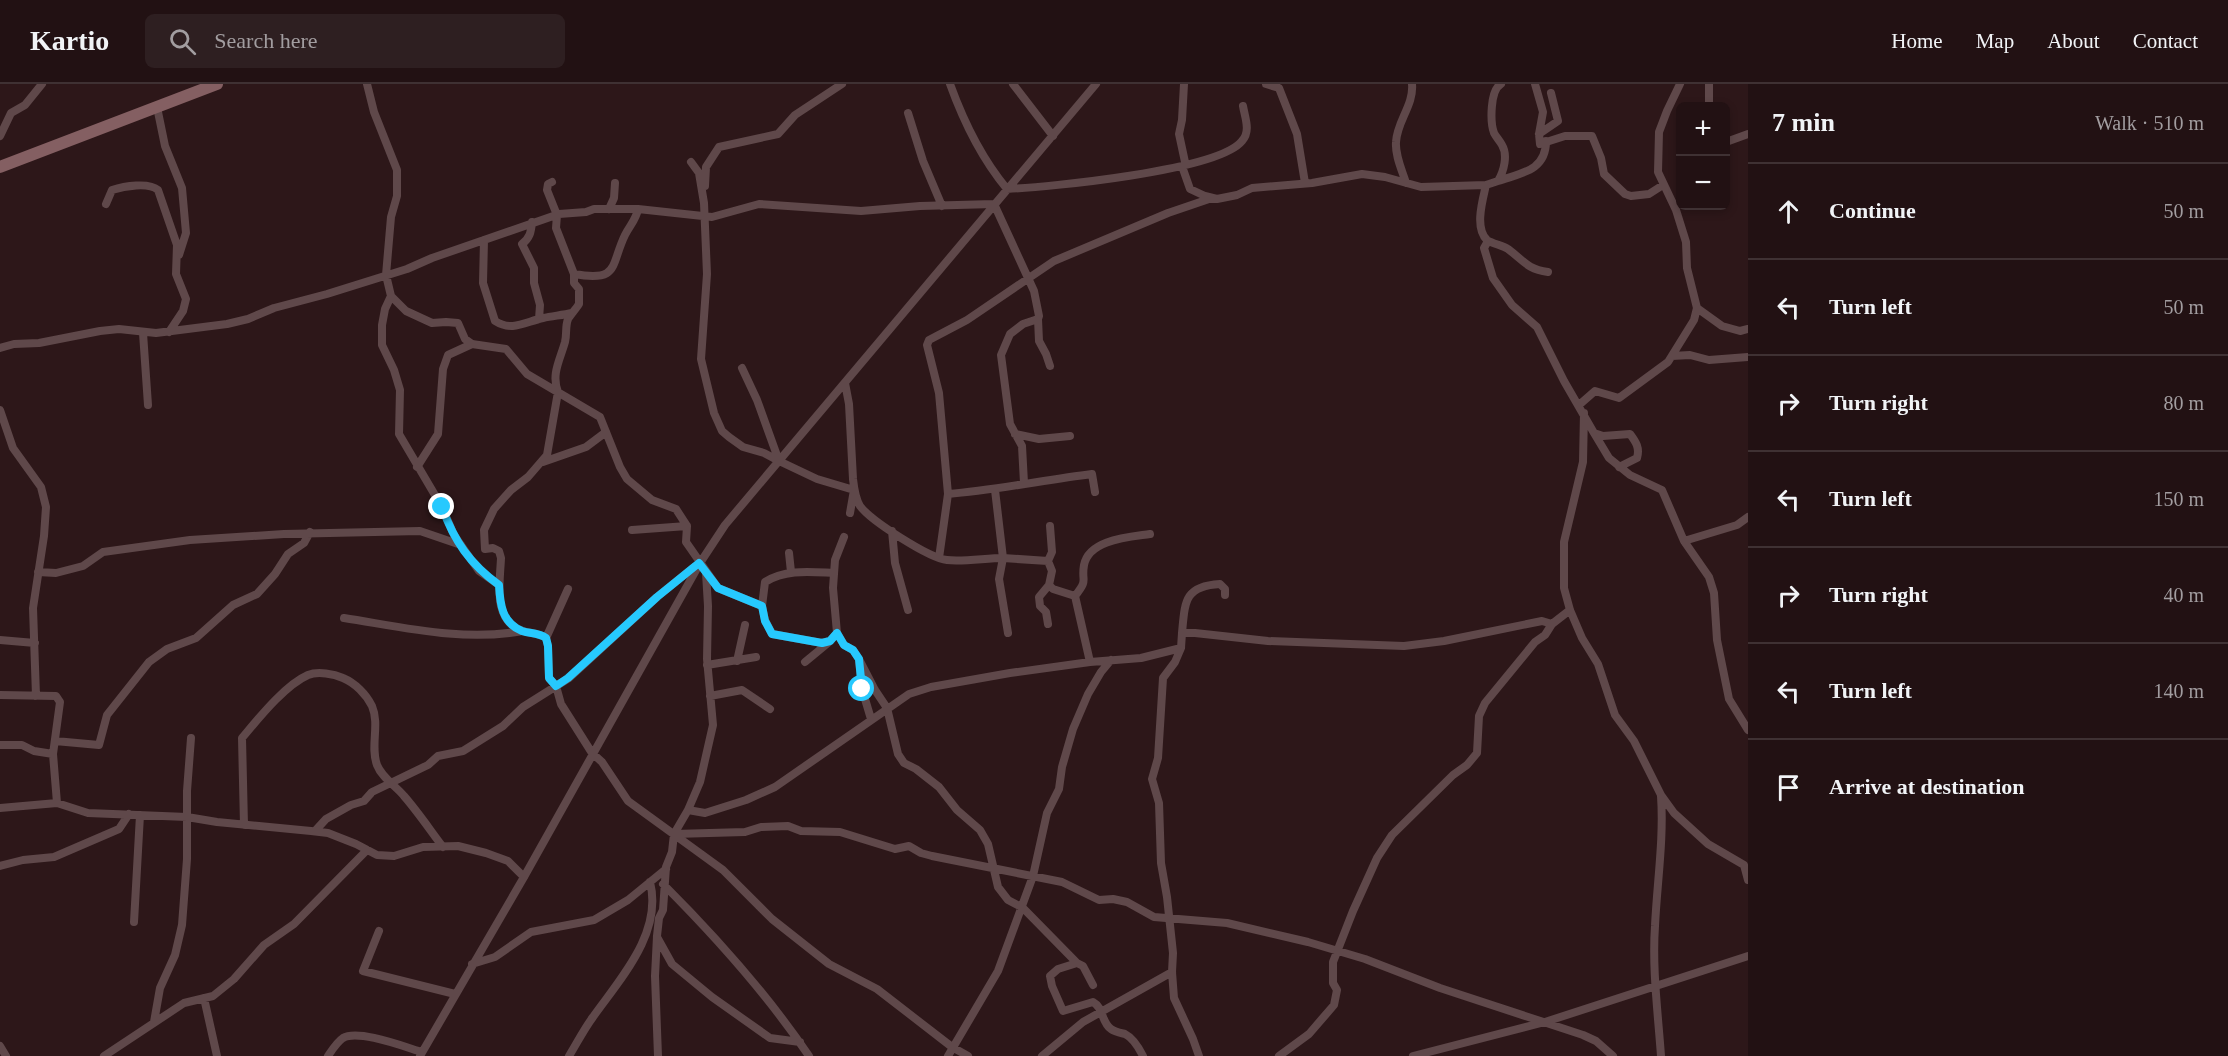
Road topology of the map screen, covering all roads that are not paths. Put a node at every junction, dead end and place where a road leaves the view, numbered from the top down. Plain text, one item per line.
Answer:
1 (42, 84) edge
2 (217, 84) edge
3 (367, 84) edge
4 (842, 84) edge
5 (950, 84) edge
6 (1012, 84) edge
7 (1096, 84) edge
8 (1184, 84) edge
9 (1266, 84) edge
10 (1412, 84) edge
11 (1501, 84) edge
12 (1535, 84) edge
13 (1680, 84) edge
14 (1708, 84) edge
15 (1492, 88) edge
16 (1551, 93) dead end
17 (1709, 102) edge
18 (1243, 106) dead end
19 (157, 107) junction
20 (908, 113) dead end
21 (1539, 134) junction
22 (1748, 134) edge
23 (0, 136) edge
24 (1053, 136) junction
25 (1730, 140) edge
26 (1546, 141) junction
27 (691, 162) dead end
28 (1184, 165) junction
29 (0, 167) edge
30 (1498, 181) junction
31 (552, 182) dead end
32 (615, 183) dead end
33 (1305, 183) junction
34 (1406, 183) junction
35 (1486, 185) junction
36 (1663, 185) junction
37 (1007, 189) junction
38 (1212, 198) junction
39 (106, 204) dead end
40 (994, 204) junction
41 (942, 206) junction
42 (609, 209) junction
43 (638, 209) junction
44 (557, 215) junction
45 (705, 217) junction
46 (532, 222) junction
47 (484, 240) junction
48 (1488, 241) junction
49 (178, 258) junction
50 (1548, 272) dead end
51 (574, 274) junction
52 (386, 275) junction
53 (1027, 278) junction
54 (391, 296) junction
55 (1697, 308) junction
56 (573, 313) junction
57 (539, 319) junction
58 (1038, 320) junction
59 (1748, 329) edge
60 (169, 332) junction
61 (143, 333) junction
62 (472, 344) junction
63 (0, 348) edge
64 (1672, 356) junction
65 (1748, 357) edge
66 (1050, 366) dead end
67 (742, 368) dead end
68 (846, 383) junction
69 (558, 392) junction
70 (148, 405) dead end
71 (1582, 409) junction
72 (0, 410) edge
73 (606, 432) junction
74 (1594, 433) junction
75 (1015, 434) junction
76 (1070, 436) dead end
77 (779, 461) junction
78 (542, 463) junction
79 (417, 467) junction
80 (1619, 467) junction
81 (1024, 483) junction
82 (854, 490) junction
83 (995, 490) junction
84 (1095, 492) dead end
85 (948, 494) junction
86 (850, 513) dead end
87 (1748, 516) edge
88 (687, 526) junction
89 (1050, 526) dead end
90 (632, 530) dead end
91 (892, 531) junction
92 (310, 532) junction
93 (1150, 534) dead end
94 (844, 537) dead end
95 (1684, 541) junction
96 (461, 545) junction
97 (789, 553) dead end
98 (939, 558) junction
99 (1003, 558) junction
100 (1048, 561) junction
101 (699, 563) junction
102 (38, 572) junction
103 (706, 572) junction
104 (791, 572) junction
105 (834, 573) junction
106 (499, 585) junction
107 (1049, 585) junction
108 (568, 589) dead end
109 (1225, 595) dead end
110 (1075, 596) junction
111 (762, 606) junction
112 (908, 610) dead end
113 (1570, 610) junction
114 (344, 618) dead end
115 (1048, 624) dead end
116 (1552, 624) junction
117 (745, 625) dead end
118 (523, 631) junction
119 (837, 633) junction
120 (1008, 633) dead end
121 (1182, 633) junction
122 (546, 638) junction
123 (0, 640) edge
124 (830, 641) junction
125 (35, 643) junction
126 (1181, 648) junction
127 (756, 657) dead end
128 (859, 659) junction
129 (1111, 660) junction
130 (737, 661) junction
131 (804, 662) dead end
132 (1090, 662) junction
133 (707, 665) junction
134 (556, 686) junction
135 (0, 695) edge
136 (36, 696) junction
137 (710, 696) junction
138 (887, 708) junction
139 (770, 709) dead end
140 (871, 719) junction
141 (1748, 730) edge
142 (191, 738) dead end
143 (55, 741) junction
144 (0, 745) edge
145 (592, 753) junction
146 (53, 754) junction
147 (390, 782) junction
148 (1661, 795) junction
149 (57, 803) junction
150 (0, 808) edge
151 (688, 810) junction
152 (129, 814) junction
153 (140, 815) junction
154 (187, 817) junction
155 (244, 825) junction
156 (315, 831) junction
157 (674, 834) junction
158 (444, 846) junction
159 (367, 850) junction
160 (0, 866) edge
161 (993, 868) junction
162 (666, 869) junction
163 (1034, 876) junction
164 (524, 877) junction
165 (1748, 880) edge
166 (650, 882) junction
167 (663, 884) junction
168 (1023, 908) junction
169 (1168, 920) junction
170 (134, 922) dead end
171 (380, 931) dead end
172 (657, 936) junction
173 (1336, 952) junction
174 (1748, 956) edge
175 (1077, 963) junction
176 (472, 964) junction
177 (1172, 972) junction
178 (1093, 985) dead end
179 (1656, 986) junction
180 (455, 994) junction
181 (204, 998) junction
182 (1101, 1011) junction
183 (154, 1022) junction
184 (1545, 1022) junction
185 (800, 1042) junction
186 (0, 1046) edge
187 (952, 1047) junction
188 (421, 1054) edge
189 (6, 1056) edge
190 (104, 1056) edge
191 (217, 1056) edge
192 (328, 1056) edge
193 (568, 1056) edge
194 (658, 1056) edge
195 (809, 1056) edge
196 (948, 1056) edge
197 (968, 1056) edge
198 (1042, 1056) edge
199 (1143, 1056) edge
200 (1199, 1056) edge
201 (1279, 1056) edge
202 (1413, 1056) edge
203 (1613, 1056) edge
204 (1662, 1056) edge

1 - 23 street
2 - 19 street
3 - 52 street
4 - 45 street
5 - 37 street
6 - 24 street
7 - 24 street
8 - 28 street
9 - 33 street
10 - 34 street
11 - 15 street
12 - 21 street
13 - 36 street
14 - 17 street
15 - 30 street
16 - 21 street
18 - 28 street
19 - 29 street
19 - 49 street
20 - 41 street
21 - 26 street
22 - 25 street
24 - 37 street
26 - 30 street
26 - 36 street
27 - 45 street
28 - 37 street
28 - 38 street
30 - 35 street
31 - 44 street
32 - 42 street
33 - 34 street
33 - 38 street
34 - 35 street
35 - 48 street
36 - 55 street
37 - 40 street
38 - 53 street
39 - 49 street
40 - 41 street
40 - 53 street
40 - 68 street
41 - 45 street
42 - 43 street
42 - 44 street
43 - 45 street
43 - 51 street
44 - 46 street
44 - 51 street
45 - 77 street
46 - 47 street
46 - 57 street
47 - 52 street
47 - 57 street
48 - 50 street
48 - 71 street
49 - 60 street
51 - 56 street
52 - 54 street
52 - 60 street
53 - 58 street
53 - 85 street
54 - 62 street
54 - 79 street
55 - 59 street
55 - 64 street
56 - 57 street
56 - 69 street
58 - 66 street
58 - 75 street
60 - 61 street
61 - 63 street
61 - 70 street
62 - 69 street
62 - 79 street
64 - 65 street
64 - 71 street
67 - 77 street
68 - 77 street
68 - 82 street
69 - 73 street
69 - 78 street
71 - 74 street
71 - 113 street
72 - 102 street
73 - 78 street
73 - 88 street
74 - 80 street
74 - 80 street
75 - 76 street
75 - 81 street
77 - 82 street
77 - 101 street
78 - 106 street
79 - 96 street
80 - 95 street
81 - 83 street
81 - 84 street
82 - 86 street
82 - 91 street
83 - 85 street
83 - 99 street
85 - 98 street
87 - 95 street
88 - 90 street
88 - 101 street
89 - 100 street
91 - 98 street
91 - 112 street
92 - 96 street
92 - 102 street
92 - 143 street
93 - 110 street
94 - 105 street
95 - 141 street
96 - 106 street
97 - 104 street
98 - 99 street
99 - 100 street
99 - 120 street
100 - 107 street
101 - 103 street
101 - 134 street
101 - 145 street
102 - 125 street
103 - 111 street
103 - 133 street
104 - 105 street
104 - 111 street
105 - 119 street
106 - 118 street
107 - 110 street
107 - 115 street
108 - 122 street
109 - 121 street
110 - 132 street
111 - 124 street
113 - 116 street
113 - 148 street
114 - 118 street
116 - 121 street
116 - 173 street
117 - 130 street
118 - 122 street
119 - 124 street
119 - 128 street
121 - 126 street
122 - 134 street
123 - 125 street
124 - 131 street
125 - 136 street
126 - 129 street
126 - 169 street
127 - 130 street
128 - 138 street
128 - 140 street
129 - 132 street
129 - 163 street
130 - 133 street
132 - 138 street
133 - 137 street
134 - 145 street
134 - 147 street
135 - 136 street
136 - 143 street
137 - 139 street
137 - 151 street
138 - 140 street
138 - 161 street
140 - 151 street
142 - 154 street
143 - 146 street
144 - 146 street
145 - 157 street
145 - 164 street
146 - 149 street
147 - 155 street
147 - 156 street
147 - 158 street
148 - 165 street
148 - 179 street
149 - 150 street
149 - 152 street
151 - 157 street
152 - 153 street
152 - 160 street
153 - 154 street
153 - 170 street
154 - 155 street
154 - 183 street
155 - 156 street
156 - 159 street
157 - 161 street
157 - 162 street
157 - 187 street
158 - 159 street
158 - 164 street
159 - 181 street
161 - 163 street
161 - 168 street
162 - 166 street
162 - 167 street
163 - 168 street
163 - 169 street
164 - 176 street
166 - 176 street
166 - 193 street
167 - 172 street
167 - 185 street
168 - 175 street
168 - 187 street
169 - 173 street
169 - 177 street
171 - 180 street
172 - 185 street
172 - 194 street
173 - 184 street
173 - 201 street
174 - 179 street
175 - 178 street
175 - 182 street
176 - 180 street
177 - 182 street
177 - 200 street
179 - 184 street
179 - 204 street
180 - 188 street
181 - 183 street
181 - 191 street
182 - 198 street
182 - 199 street
183 - 190 street
184 - 202 street
184 - 203 street
185 - 195 street
186 - 189 street
187 - 196 street
187 - 197 street
188 - 192 street

